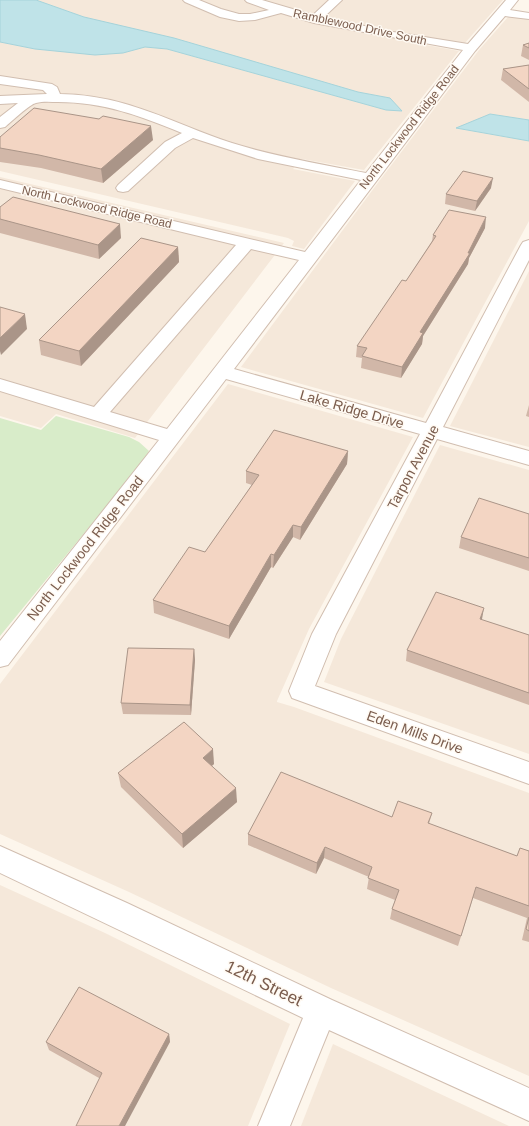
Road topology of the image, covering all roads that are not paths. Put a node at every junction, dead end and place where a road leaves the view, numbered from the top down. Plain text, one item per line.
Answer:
1 (190, 0) edge
2 (250, 0) edge
3 (336, 0) edge
4 (507, 6) edge
5 (280, 10) junction
6 (529, 16) edge
7 (314, 20) junction
8 (470, 48) junction
9 (0, 80) edge
10 (55, 98) junction
11 (32, 99) junction
12 (0, 100) edge
13 (0, 124) edge
14 (193, 133) junction
15 (370, 178) junction
16 (0, 184) edge
17 (123, 188) dead end
18 (247, 243) junction
19 (529, 245) edge
20 (310, 258) junction
21 (222, 372) junction
22 (0, 385) edge
23 (98, 414) junction
24 (432, 431) junction
25 (171, 437) junction
26 (529, 458) edge
27 (0, 658) edge
28 (301, 691) joint
29 (529, 773) edge
30 (0, 859) edge
31 (321, 1011) junction
32 (529, 1105) edge
33 (274, 1126) edge

1 - 5 street
2 - 5 street, Ramblewood Drive South
3 - 7 street
4 - 6 street
4 - 8 street, North Lockwood Ridge Road
5 - 7 street, Ramblewood Drive South
7 - 8 street, Ramblewood Drive South
8 - 15 street, North Lockwood Ridge Road
9 - 10 street
10 - 11 street
10 - 14 street
11 - 12 street
11 - 13 street
14 - 15 street
14 - 17 street
15 - 20 street, North Lockwood Ridge Road
16 - 18 street, North Lockwood Ridge Road
18 - 20 street, North Lockwood Ridge Road
18 - 23 street
19 - 24 street, Tarpon Avenue
20 - 21 street, North Lockwood Ridge Road
21 - 24 street, Lake Ridge Drive
21 - 25 street, North Lockwood Ridge Road
22 - 23 street
23 - 25 street
24 - 26 street, Lake Ridge Drive
24 - 28 street, Tarpon Avenue
25 - 27 street, North Lockwood Ridge Road
28 - 29 street, Eden Mills Drive
30 - 31 street, 12th Street
31 - 32 street, 12th Street
31 - 33 street

